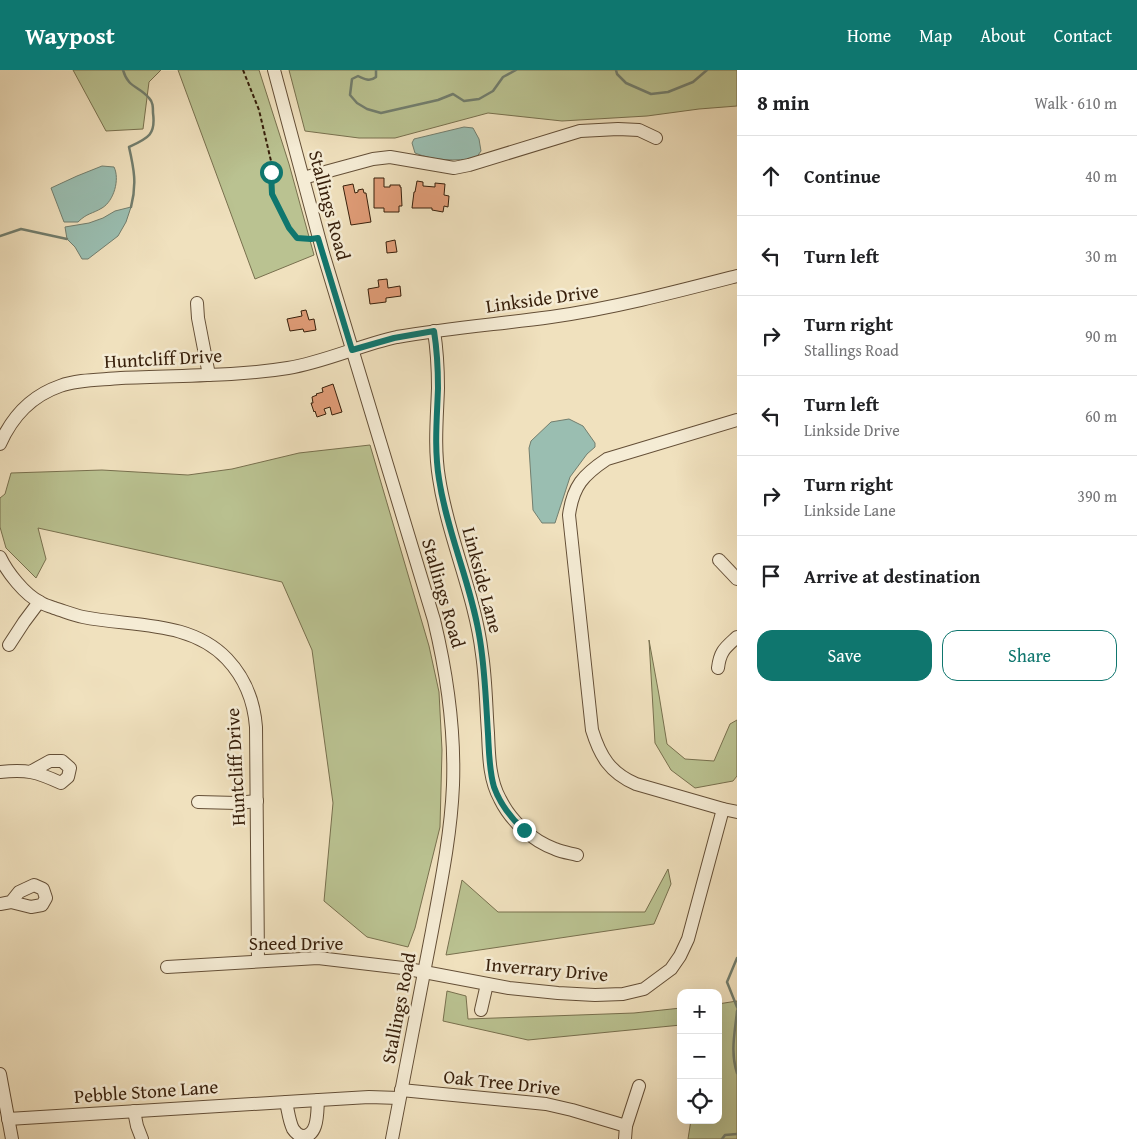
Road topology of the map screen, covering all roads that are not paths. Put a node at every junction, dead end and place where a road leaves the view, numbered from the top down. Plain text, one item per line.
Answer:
1 (274, 70) edge
2 (656, 138) dead end
3 (304, 178) junction
4 (737, 276) edge
5 (197, 303) dead end
6 (434, 331) junction
7 (352, 350) junction
8 (209, 375) junction
9 (737, 420) edge
10 (0, 444) edge
11 (0, 557) edge
12 (719, 560) dead end
13 (737, 578) edge
14 (39, 602) junction
15 (737, 637) edge
16 (9, 645) dead end
17 (718, 668) dead end
18 (32, 771) dead end
19 (0, 772) edge
20 (198, 802) dead end
21 (257, 802) junction
22 (723, 809) junction
23 (737, 812) edge
24 (577, 854) dead end
25 (258, 961) junction
26 (167, 967) dead end
27 (424, 972) junction
28 (487, 984) junction
29 (481, 1010) dead end
30 (0, 1074) edge
31 (639, 1086) dead end
32 (400, 1094) junction
33 (318, 1100) junction
34 (286, 1102) junction
35 (134, 1111) junction
36 (8, 1119) junction
37 (626, 1126) junction
38 (12, 1139) edge
39 (142, 1139) edge
40 (392, 1139) edge
41 (625, 1139) edge

1 - 3 street, Stallings Road
2 - 3 street
3 - 7 street, Stallings Road
4 - 6 street, Linkside Drive
5 - 8 street
6 - 7 street, Linkside Drive
6 - 24 street, Linkside Lane
7 - 8 street, Huntcliff Drive
7 - 27 street, Stallings Road
8 - 10 street, Huntcliff Drive
9 - 22 street
11 - 14 street, Huntcliff Drive
12 - 13 street
14 - 16 street
14 - 21 street, Huntcliff Drive
15 - 17 street
18 - 19 street
20 - 21 street
21 - 25 street, Huntcliff Drive
22 - 23 street
22 - 28 street, Inverrary Drive
25 - 26 street, Sneed Drive
25 - 27 street, Sneed Drive
27 - 28 street, Inverrary Drive
27 - 32 street, Stallings Road
28 - 29 street
30 - 36 street
31 - 37 street
32 - 33 street, Pebble Stone Lane
32 - 37 street, Oak Tree Drive
32 - 40 street, Stallings Road
33 - 34 street, Pebble Stone Lane
33 - 34 street
34 - 35 street, Pebble Stone Lane
35 - 36 street, Pebble Stone Lane
35 - 39 street
36 - 38 street
37 - 41 street

